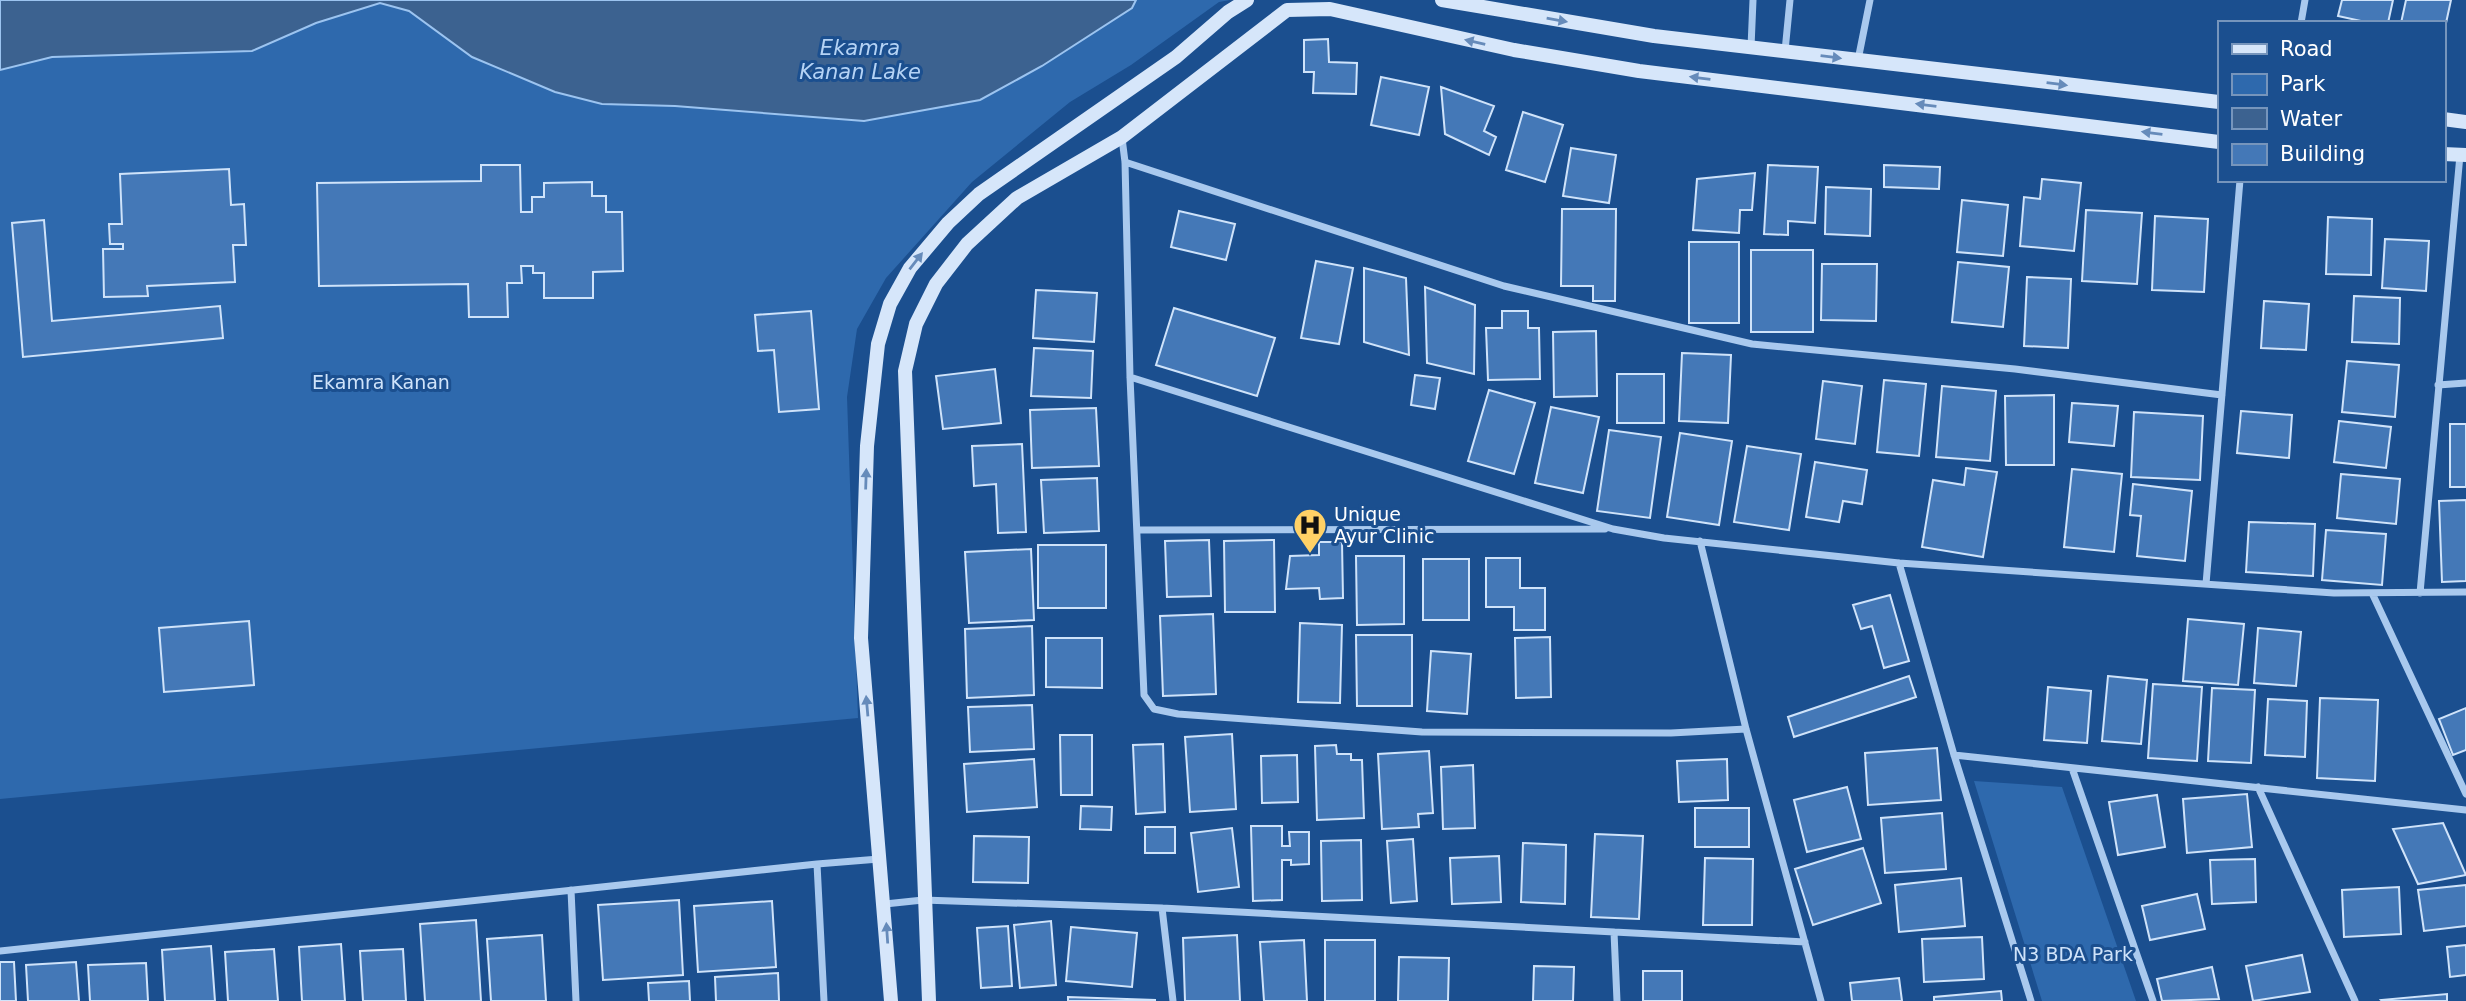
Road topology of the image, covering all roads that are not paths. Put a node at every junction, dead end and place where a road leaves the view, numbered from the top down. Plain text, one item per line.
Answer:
1 (1247, 0) edge
2 (1442, 0) edge
3 (1753, 0) edge
4 (1790, 0) edge
5 (1870, 0) edge
6 (2305, 0) edge
7 (2301, 21) edge
8 (1751, 48) junction
9 (1785, 52) junction
10 (1858, 60) junction
11 (2218, 102) edge
12 (2445, 119) edge
13 (2466, 122) edge
14 (1122, 137) junction
15 (2218, 142) edge
16 (2445, 153) edge
17 (2463, 154) edge
18 (1125, 162) junction
19 (2240, 182) edge
20 (1130, 376) junction
21 (2466, 383) edge
22 (2438, 385) junction
23 (2222, 395) junction
24 (1613, 529) junction
25 (1137, 530) junction
26 (1700, 541) junction
27 (1899, 562) junction
28 (2206, 584) junction
29 (2466, 592) edge
30 (2372, 593) junction
31 (2420, 593) junction
32 (1746, 729) junction
33 (1954, 755) junction
34 (2072, 768) junction
35 (2258, 787) junction
36 (2466, 794) edge
37 (2466, 810) edge
38 (881, 859) junction
39 (817, 864) junction
40 (571, 890) junction
41 (923, 900) junction
42 (885, 904) junction
43 (1162, 908) junction
44 (1614, 932) junction
45 (1805, 943) junction
46 (0, 951) edge
47 (576, 1001) edge
48 (824, 1001) edge
49 (891, 1001) edge
50 (929, 1001) edge
51 (1173, 1001) edge
52 (1617, 1001) edge
53 (1821, 1001) edge
54 (2031, 1001) edge
55 (2153, 1001) edge
56 (2355, 1001) edge

38 -> 1 street
2 -> 8 street
3 - 8 street
4 - 9 street
5 - 10 street
6 - 7 street
8 - 9 street
9 -> 10 street
10 -> 11 street
12 - 13 street
15 -> 14 street
14 - 18 street
14 - 41 street
16 - 17 street
17 - 22 street
18 - 20 street
18 - 23 street
19 - 23 street
20 - 24 street
20 - 25 street
21 - 22 street
22 - 31 street
23 - 28 street
24 - 25 street
24 - 26 street
25 - 32 street
26 - 27 street
26 - 32 street
27 - 28 street
27 - 33 street
28 - 30 street
29 - 31 street
30 - 31 street
30 - 36 street
32 - 45 street
33 - 34 street
33 - 54 street
34 - 35 street
34 - 55 street
35 - 37 street
35 - 56 street
38 - 39 street
38 - 42 street
39 - 40 street
39 - 48 street
40 - 46 street
40 - 47 street
41 - 42 street
41 - 43 street
41 - 50 street
49 -> 42 street
43 - 44 street
43 - 51 street
44 - 45 street
44 - 52 street
45 - 53 street

